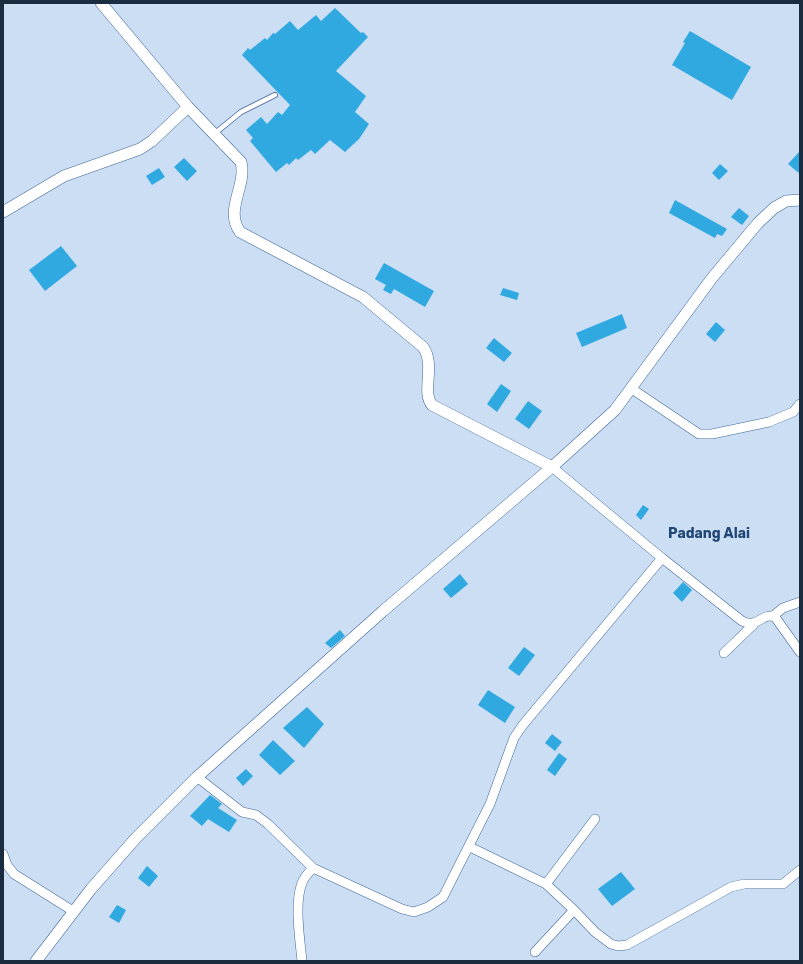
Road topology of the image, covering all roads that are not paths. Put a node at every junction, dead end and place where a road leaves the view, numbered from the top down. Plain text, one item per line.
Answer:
1 (101, 3) edge
2 (275, 95) dead end
3 (188, 107) junction
4 (214, 134) junction
5 (800, 200) edge
6 (3, 212) edge
7 (632, 389) junction
8 (800, 404) edge
9 (552, 467) junction
10 (662, 558) junction
11 (800, 602) edge
12 (773, 616) junction
13 (754, 624) junction
14 (724, 652) dead end
15 (800, 652) edge
16 (197, 777) junction
17 (595, 819) dead end
18 (470, 848) junction
19 (3, 854) edge
20 (313, 868) junction
21 (800, 870) edge
22 (546, 884) junction
23 (574, 910) junction
24 (73, 911) junction
25 (535, 952) dead end
26 (36, 961) edge
27 (302, 961) edge

1 - 3 street
2 - 4 lane
3 - 4 street
3 - 6 street
4 - 9 street
5 - 7 street
7 - 8 street
7 - 9 street
9 - 10 street
9 - 16 street
10 - 13 street
10 - 18 street
11 - 12 street
12 - 13 street
12 - 15 street
13 - 14 street
16 - 20 street
16 - 24 street
17 - 22 street
18 - 20 street
18 - 22 street
19 - 24 street
20 - 27 street
21 - 23 street
22 - 23 street
23 - 25 street
24 - 26 street

